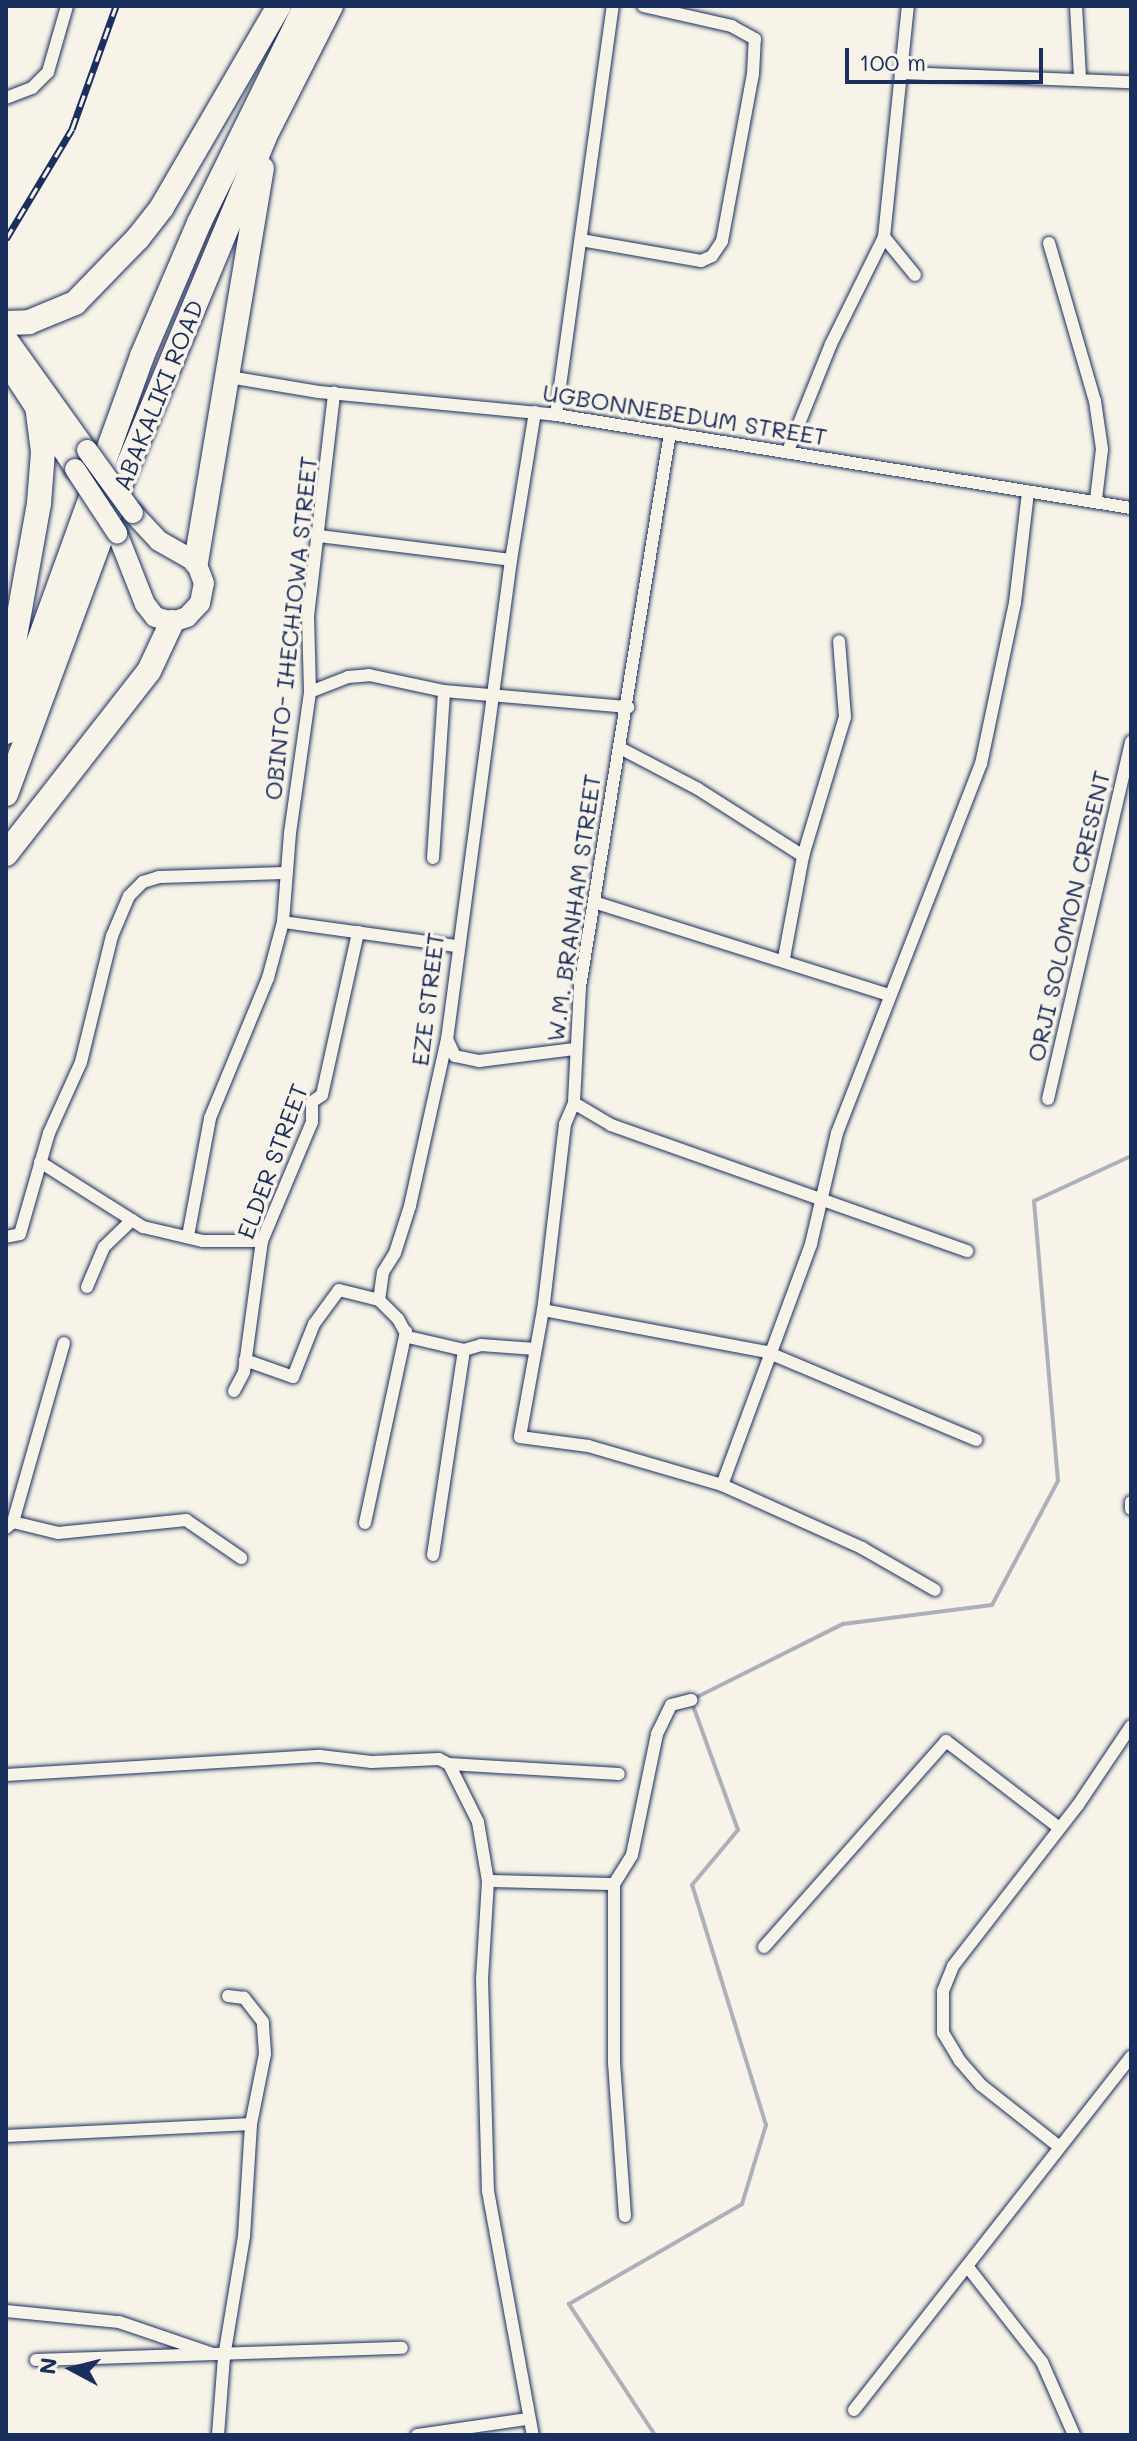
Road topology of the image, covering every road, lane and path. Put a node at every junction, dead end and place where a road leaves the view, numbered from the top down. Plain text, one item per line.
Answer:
1 (67, 6) edge
2 (279, 6) edge
3 (306, 6) edge
4 (331, 6) edge
5 (613, 6) edge
6 (643, 6) edge
7 (908, 6) edge
8 (1076, 6) edge
9 (903, 73) junction
10 (1080, 78) junction
11 (1131, 82) edge
12 (6, 98) edge
13 (268, 130) junction
14 (884, 237) junction
15 (581, 240) junction
16 (1049, 243) dead end
17 (915, 275) dead end
18 (6, 323) edge
19 (6, 337) edge
20 (6, 363) edge
21 (229, 377) junction
22 (334, 393) junction
23 (37, 405) junction
24 (535, 412) junction
25 (556, 415) junction
26 (670, 433) junction
27 (788, 451) junction
28 (1028, 492) junction
29 (1096, 499) junction
30 (1131, 508) edge
31 (319, 536) junction
32 (511, 560) junction
33 (196, 562) junction
34 (172, 622) junction
35 (839, 641) dead end
36 (6, 687) edge
37 (444, 691) junction
38 (310, 692) junction
39 (489, 696) junction
40 (628, 707) junction
41 (6, 732) edge
42 (1131, 742) edge
43 (620, 748) junction
44 (6, 794) edge
45 (1125, 794) edge
46 (6, 854) edge
47 (803, 856) junction
48 (433, 858) dead end
49 (286, 873) junction
50 (597, 903) junction
51 (283, 922) junction
52 (358, 932) junction
53 (455, 946) junction
54 (784, 958) junction
55 (889, 995) junction
56 (447, 1039) junction
57 (574, 1049) junction
58 (1048, 1099) dead end
59 (574, 1103) junction
60 (40, 1162) junction
61 (821, 1197) junction
62 (132, 1220) junction
63 (188, 1236) junction
64 (6, 1237) edge
65 (262, 1241) junction
66 (967, 1251) dead end
67 (87, 1287) dead end
68 (379, 1300) junction
69 (543, 1310) junction
70 (406, 1331) junction
71 (64, 1343) dead end
72 (535, 1349) junction
73 (464, 1350) junction
74 (767, 1352) junction
75 (245, 1360) junction
76 (234, 1391) dead end
77 (976, 1440) dead end
78 (722, 1485) junction
79 (1131, 1502) edge
80 (1131, 1509) edge
81 (365, 1523) dead end
82 (10, 1525) edge
83 (433, 1555) dead end
84 (241, 1558) dead end
85 (935, 1590) dead end
86 (691, 1700) dead end
87 (1131, 1726) edge
88 (449, 1764) junction
89 (619, 1774) dead end
90 (6, 1775) edge
91 (1058, 1827) junction
92 (488, 1881) junction
93 (614, 1884) junction
94 (764, 1947) dead end
95 (228, 1996) dead end
96 (1131, 2057) edge
97 (251, 2124) junction
98 (7, 2138) edge
99 (1057, 2145) junction
100 (625, 2216) dead end
101 (967, 2266) junction
102 (6, 2311) edge
103 (402, 2348) dead end
104 (224, 2357) junction
105 (36, 2360) dead end
106 (854, 2410) dead end
107 (527, 2419) junction
108 (218, 2435) edge
109 (417, 2435) edge
110 (533, 2435) edge
111 (1074, 2435) edge

1 - 12 street
2 - 18 highway
3 - 41 highway, ABAKALIKI ROAD
4 - 13 highway, ABAKALIKI ROAD
5 - 15 street
6 - 15 street
7 - 9 street
8 - 10 street
9 - 10 street
9 - 14 street
10 - 11 street
13 - 21 highway
13 - 44 highway, ABAKALIKI ROAD
14 - 17 street
14 - 27 street
15 - 25 street
16 - 29 street
19 - 33 main road, bridge
20 - 23 main road
21 - 22 street, UGBONNEBEDUM STREET
21 - 33 highway
22 - 24 street, UGBONNEBEDUM STREET
22 - 31 street, OBINTO- IHECHIOWA STREET
23 - 34 main road, bridge
23 - 36 highway
24 - 25 street, UGBONNEBEDUM STREET
24 - 32 street, EZE STREET
25 - 26 street, UGBONNEBEDUM STREET
26 - 27 street, UGBONNEBEDUM STREET
26 - 40 street, W.M. BRANHAM STREET
27 - 28 street, UGBONNEBEDUM STREET
28 - 29 street, UGBONNEBEDUM STREET
28 - 55 street
29 - 30 street, UGBONNEBEDUM STREET
31 - 32 street
31 - 38 street, OBINTO- IHECHIOWA STREET
32 - 39 street, EZE STREET
33 - 34 main road
34 - 46 highway
35 - 47 street
37 - 38 street
37 - 39 street
37 - 48 street
38 - 49 street, OBINTO- IHECHIOWA STREET
39 - 40 street
39 - 53 street, EZE STREET
40 - 43 street, W.M. BRANHAM STREET
42 - 45 street, ORJI SOLOMON CRESENT
43 - 47 street
43 - 50 street, W.M. BRANHAM STREET
45 - 58 street, ORJI SOLOMON CRESENT
47 - 54 street
49 - 51 street, OBINTO- IHECHIOWA STREET
49 - 60 street
50 - 54 street
50 - 57 street, W.M. BRANHAM STREET
51 - 52 street
51 - 63 street, OBINTO- IHECHIOWA STREET
52 - 53 street
52 - 65 street, ELDER STREET
53 - 56 street, EZE STREET
54 - 55 street
55 - 61 street
56 - 57 street
56 - 68 street, EZE STREET
57 - 59 street, W.M. BRANHAM STREET
59 - 61 street
59 - 69 street, W.M. BRANHAM STREET
60 - 62 street
60 - 64 street
61 - 66 street
61 - 74 street
62 - 63 street
62 - 67 street
63 - 65 street
65 - 75 street, ELDER STREET
68 - 70 street
68 - 75 street
69 - 72 street, W.M. BRANHAM STREET
69 - 74 street
70 - 73 street
70 - 81 street
71 - 82 street
72 - 73 street
72 - 78 street, W.M. BRANHAM STREET
73 - 83 street
74 - 77 street
74 - 78 street
75 - 76 street, ELDER STREET
78 - 85 street
79 - 80 street
82 - 84 street
86 - 93 street
87 - 91 street
88 - 89 street
88 - 90 street
88 - 92 street
91 - 94 street
91 - 99 street
92 - 93 street
92 - 107 street
93 - 100 street
95 - 97 street
96 - 99 street
97 - 98 street
97 - 104 street
99 - 101 street
101 - 106 street
101 - 111 street
102 - 104 street
103 - 104 street
104 - 105 street
104 - 108 street
107 - 109 street
107 - 110 street

